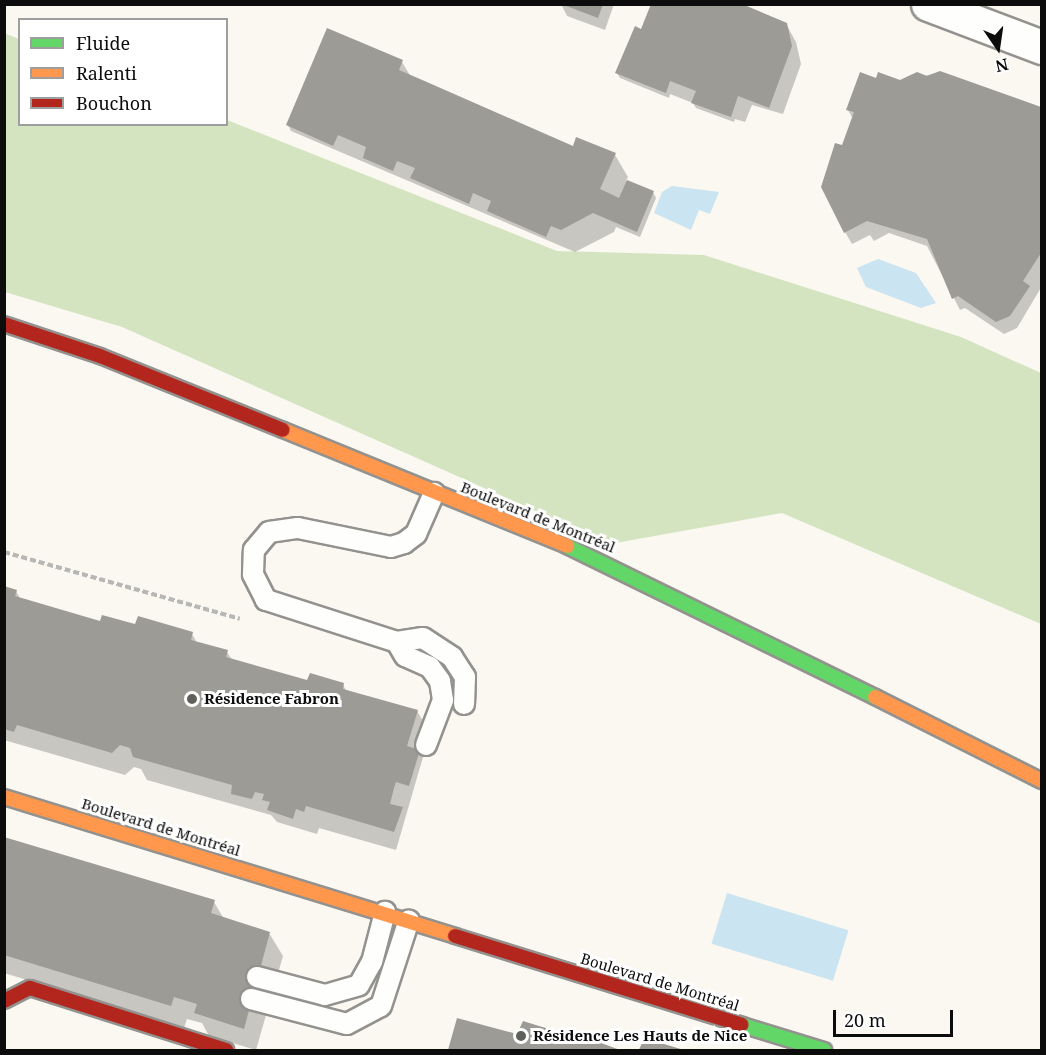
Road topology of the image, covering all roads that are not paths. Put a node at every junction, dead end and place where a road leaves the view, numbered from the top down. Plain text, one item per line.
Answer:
1 (928, 4) edge
2 (1041, 47) edge
3 (4, 324) edge
4 (434, 493) junction
5 (398, 642) junction
6 (465, 704) dead end
7 (426, 745) dead end
8 (1041, 781) edge
9 (4, 797) edge
10 (385, 912) junction
11 (409, 920) junction
12 (257, 977) dead end
13 (251, 999) dead end
14 (4, 1001) edge
15 (226, 1050) edge
16 (824, 1050) edge

1 - 2 street
3 - 4 street, Boulevard de Montréal
4 - 5 lane
4 - 8 street, Boulevard de Montréal
5 - 6 lane
5 - 7 lane
9 - 10 street, Boulevard de Montréal
10 - 11 street, Boulevard de Montréal
10 - 12 lane
11 - 13 lane
11 - 16 street, Boulevard de Montréal
14 - 15 street

